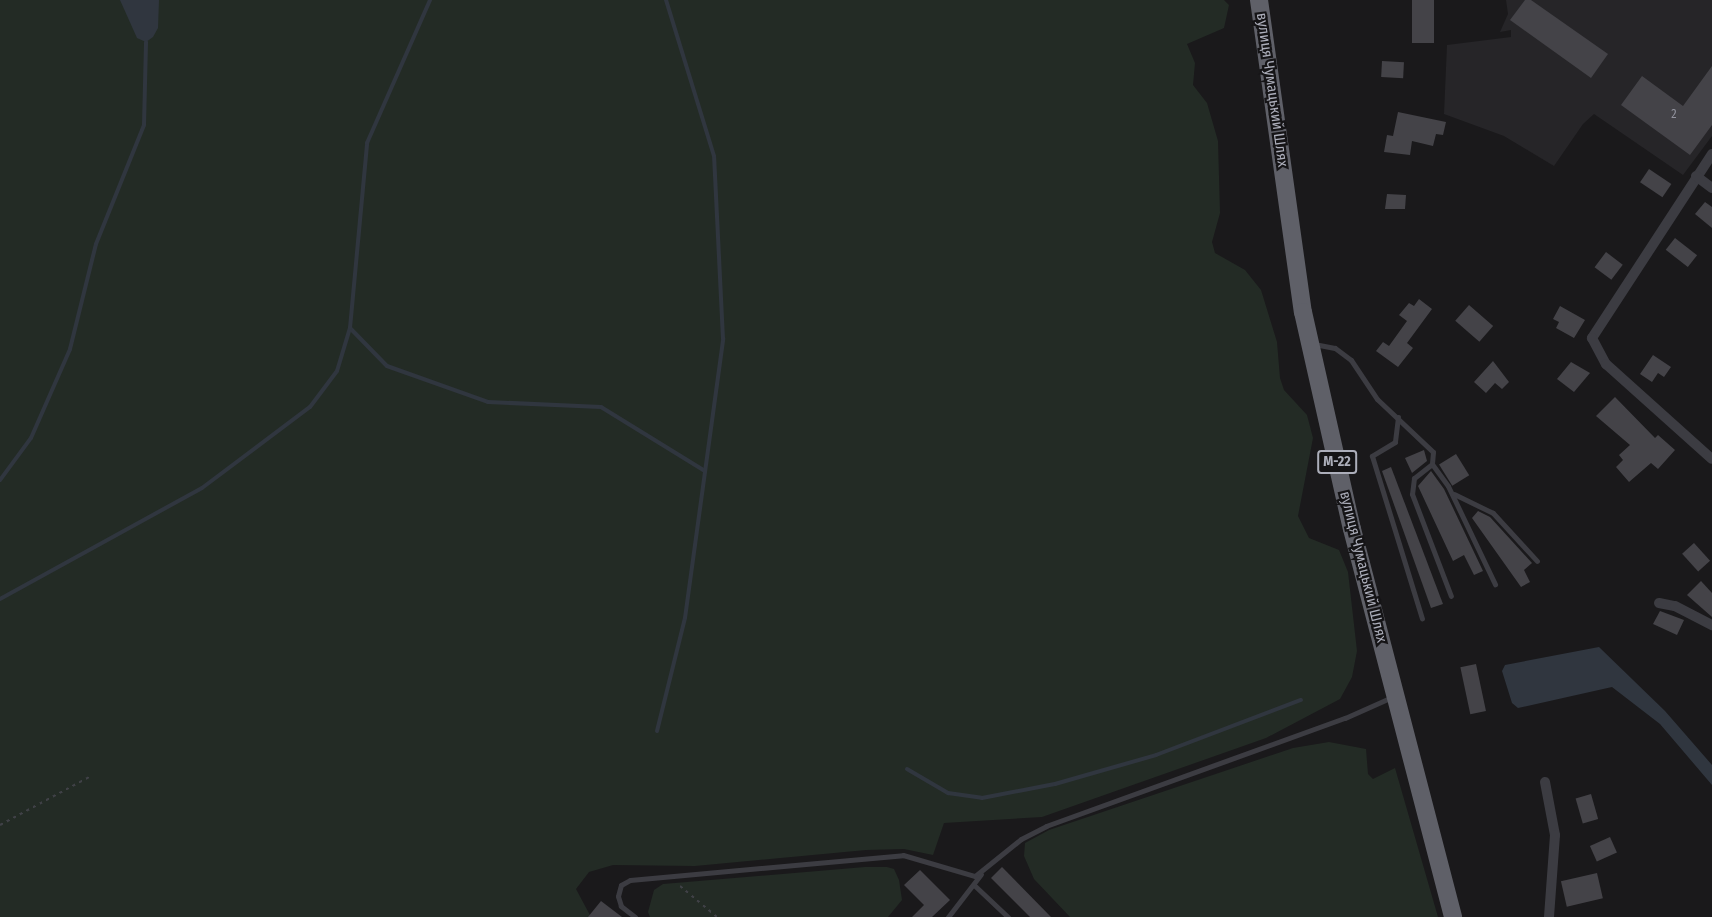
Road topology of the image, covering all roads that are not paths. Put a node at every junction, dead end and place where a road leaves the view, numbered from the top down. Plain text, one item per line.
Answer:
1 (1259, 0) edge
2 (1712, 154) edge
3 (1696, 176) junction
4 (1712, 188) edge
5 (1310, 343) junction
6 (1398, 417) junction
7 (1712, 459) edge
8 (1432, 464) junction
9 (1452, 494) junction
10 (1538, 561) dead end
11 (1495, 584) dead end
12 (1451, 596) dead end
13 (1659, 603) dead end
14 (1422, 619) dead end
15 (1712, 625) edge
16 (1396, 695) junction
17 (1545, 782) dead end
18 (981, 874) junction
19 (974, 885) junction
20 (635, 917) edge
21 (948, 917) edge
22 (1008, 917) edge
23 (1454, 917) edge
24 (1549, 917) edge

1 - 5 highway, вулиця Чумацький Шлях / М-22
2 - 3 street
3 - 4 street
3 - 7 street
5 - 6 lane
5 - 16 highway, вулиця Чумацький Шлях / М-22
6 - 8 lane
6 - 14 lane
8 - 9 lane
8 - 12 lane
9 - 10 lane
9 - 11 lane
13 - 15 street
16 - 18 lane
16 - 23 highway, вулиця Чумацький Шлях / М-22
17 - 24 street
18 - 19 lane
18 - 20 lane
19 - 21 lane
19 - 22 lane

